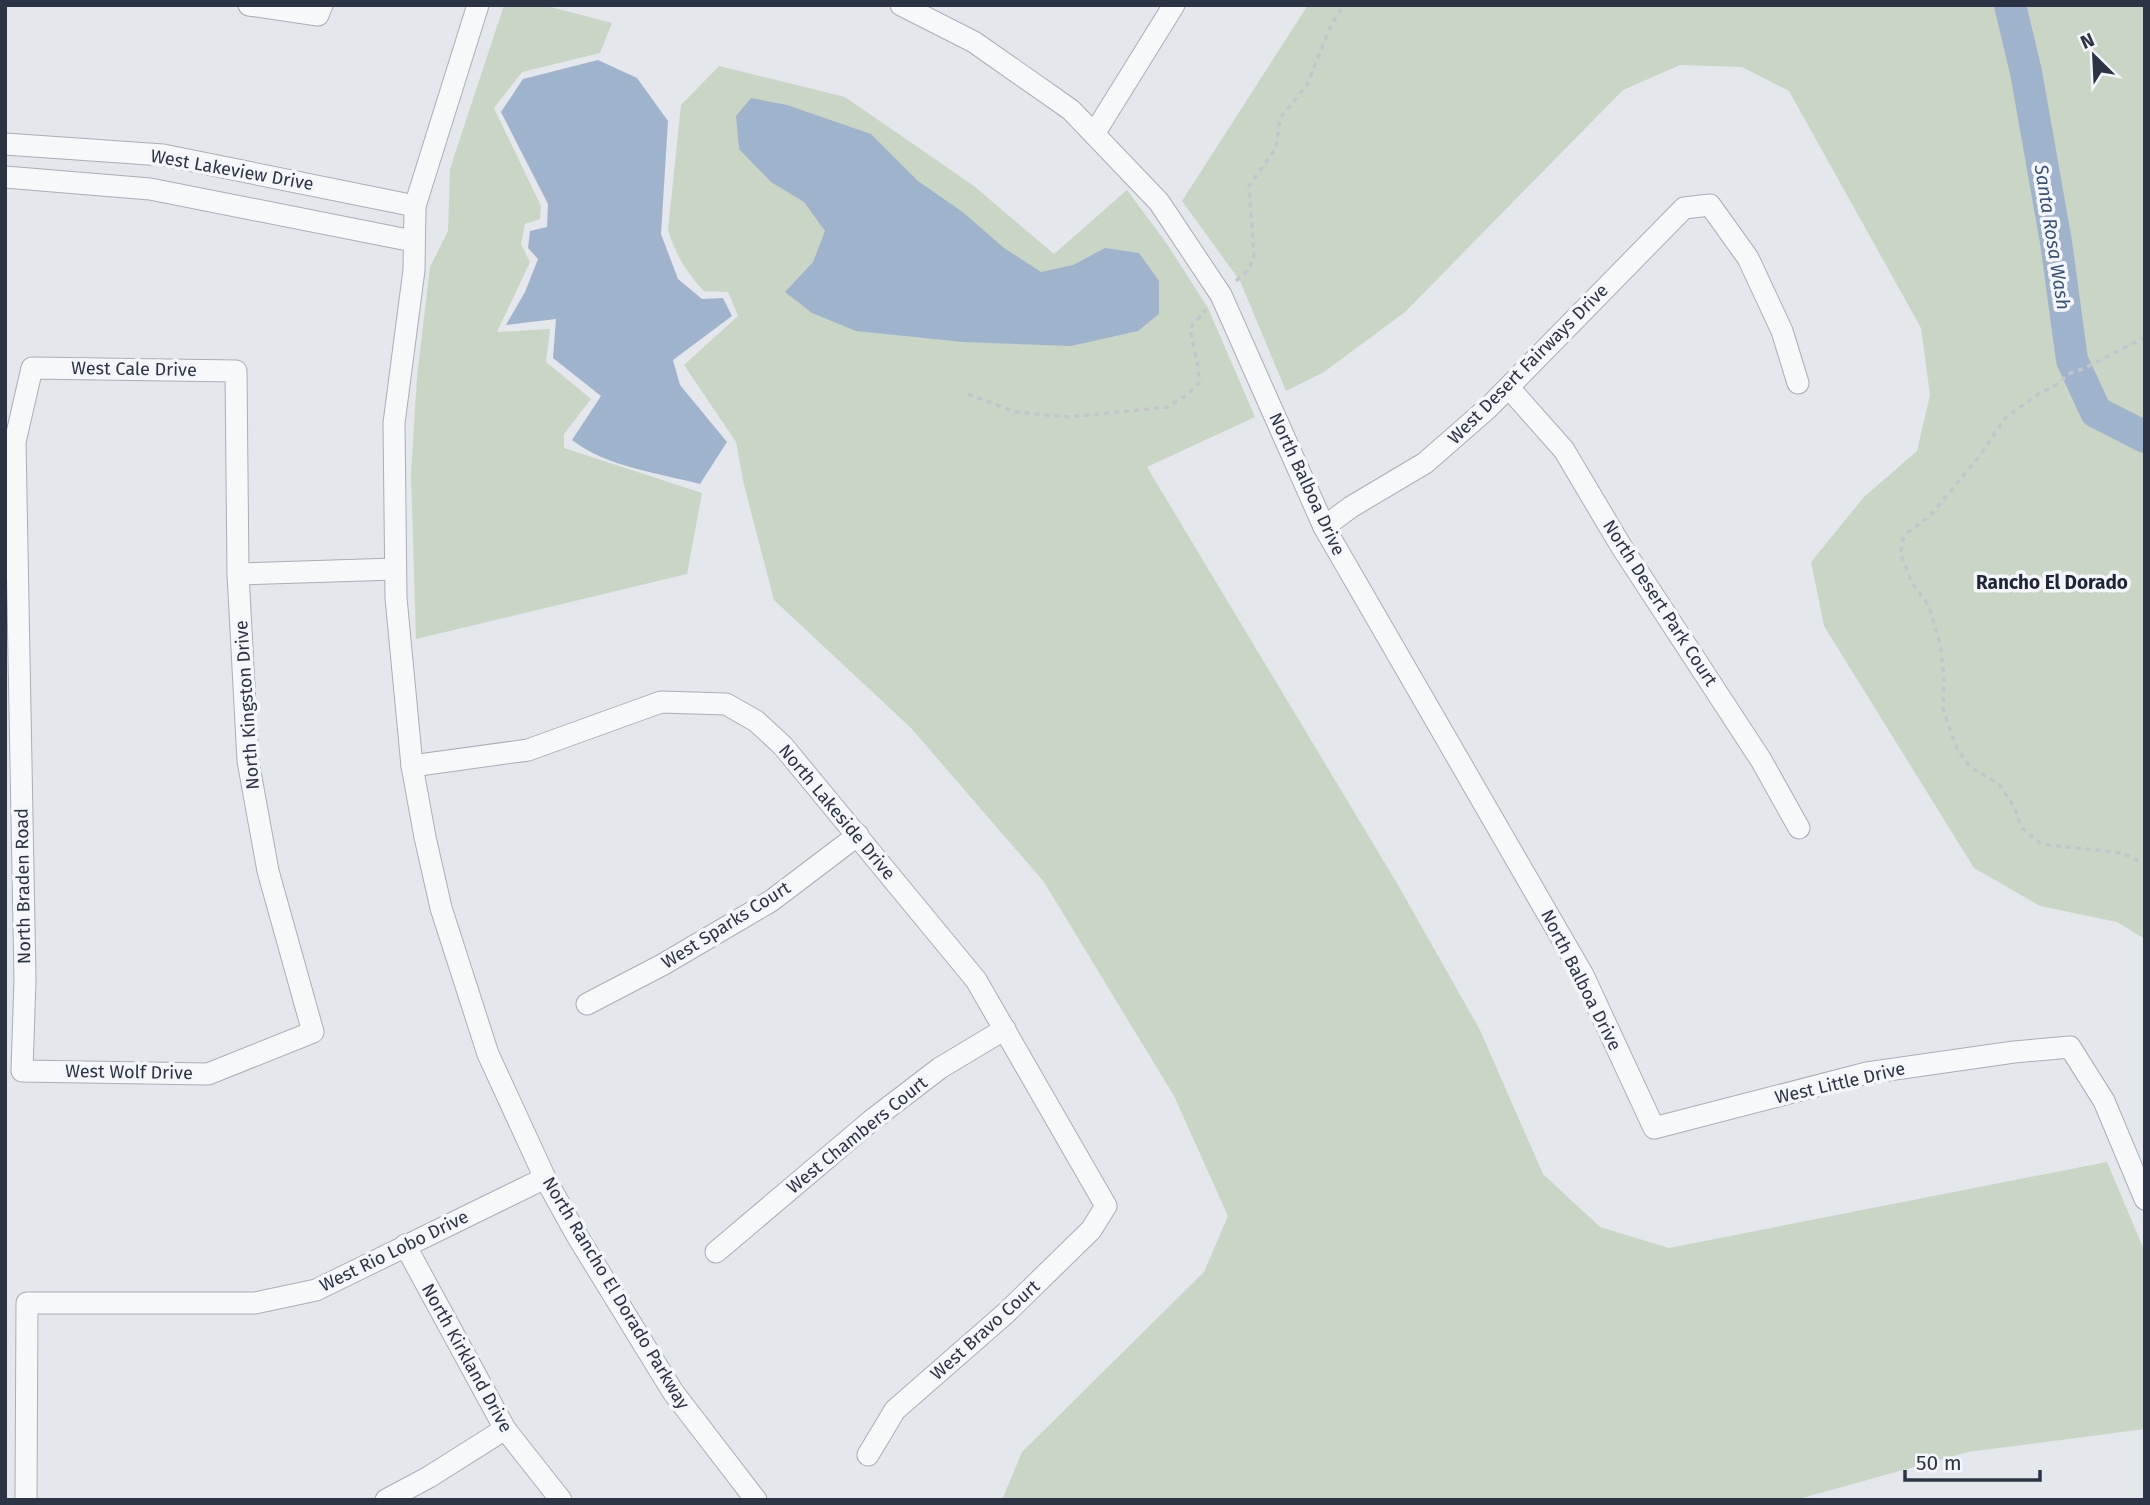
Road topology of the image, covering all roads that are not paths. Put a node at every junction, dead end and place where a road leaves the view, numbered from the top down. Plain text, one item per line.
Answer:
1 (249, 5) edge
2 (478, 5) edge
3 (1174, 5) edge
4 (906, 6) edge
5 (320, 10) edge
6 (1094, 134) junction
7 (5, 144) edge
8 (5, 177) edge
9 (415, 206) junction
10 (413, 241) junction
11 (32, 368) joint
12 (236, 370) joint
13 (1798, 383) dead end
14 (1508, 387) junction
15 (1324, 527) junction
16 (395, 569) junction
17 (238, 574) junction
18 (412, 766) junction
19 (1799, 828) dead end
20 (858, 835) junction
21 (587, 1004) dead end
22 (1005, 1029) junction
23 (313, 1032) joint
24 (22, 1071) joint
25 (1654, 1128) joint
26 (545, 1178) junction
27 (2145, 1199) edge
28 (1106, 1206) joint
29 (405, 1245) junction
30 (716, 1252) dead end
31 (505, 1429) junction
32 (868, 1455) dead end
33 (26, 1500) edge
34 (386, 1500) edge
35 (561, 1500) edge
36 (756, 1500) edge

1 - 5 street
2 - 9 street, North Rancho El Dorado Parkway
3 - 6 street
4 - 6 street, North Balboa Drive
6 - 15 street, North Balboa Drive
7 - 9 street, West Lakeview Drive
8 - 10 street, West Lakeview Drive
9 - 10 street, North Rancho El Dorado Parkway
10 - 16 street, North Rancho El Dorado Parkway
11 - 12 street, West Cale Drive
11 - 24 street, North Braden Road
12 - 17 street, North Kingston Drive
13 - 14 street, West Desert Fairways Drive
14 - 15 street, West Desert Fairways Drive
14 - 19 street, North Desert Park Court
15 - 25 street, North Balboa Drive
16 - 17 street
16 - 18 street, North Rancho El Dorado Parkway
17 - 23 street, North Kingston Drive
18 - 20 street, North Lakeside Drive
18 - 26 street, North Rancho El Dorado Parkway
20 - 21 street, West Sparks Court
20 - 22 street, North Lakeside Drive
22 - 28 street, North Lakeside Drive
22 - 30 street, West Chambers Court
23 - 24 street, West Wolf Drive
25 - 27 street, West Little Drive
26 - 29 street, West Rio Lobo Drive
26 - 36 street, North Rancho El Dorado Parkway
28 - 32 street, West Bravo Court
29 - 31 street, North Kirkland Drive
29 - 33 street, West Rio Lobo Drive
31 - 34 street
31 - 35 street, North Kirkland Drive

